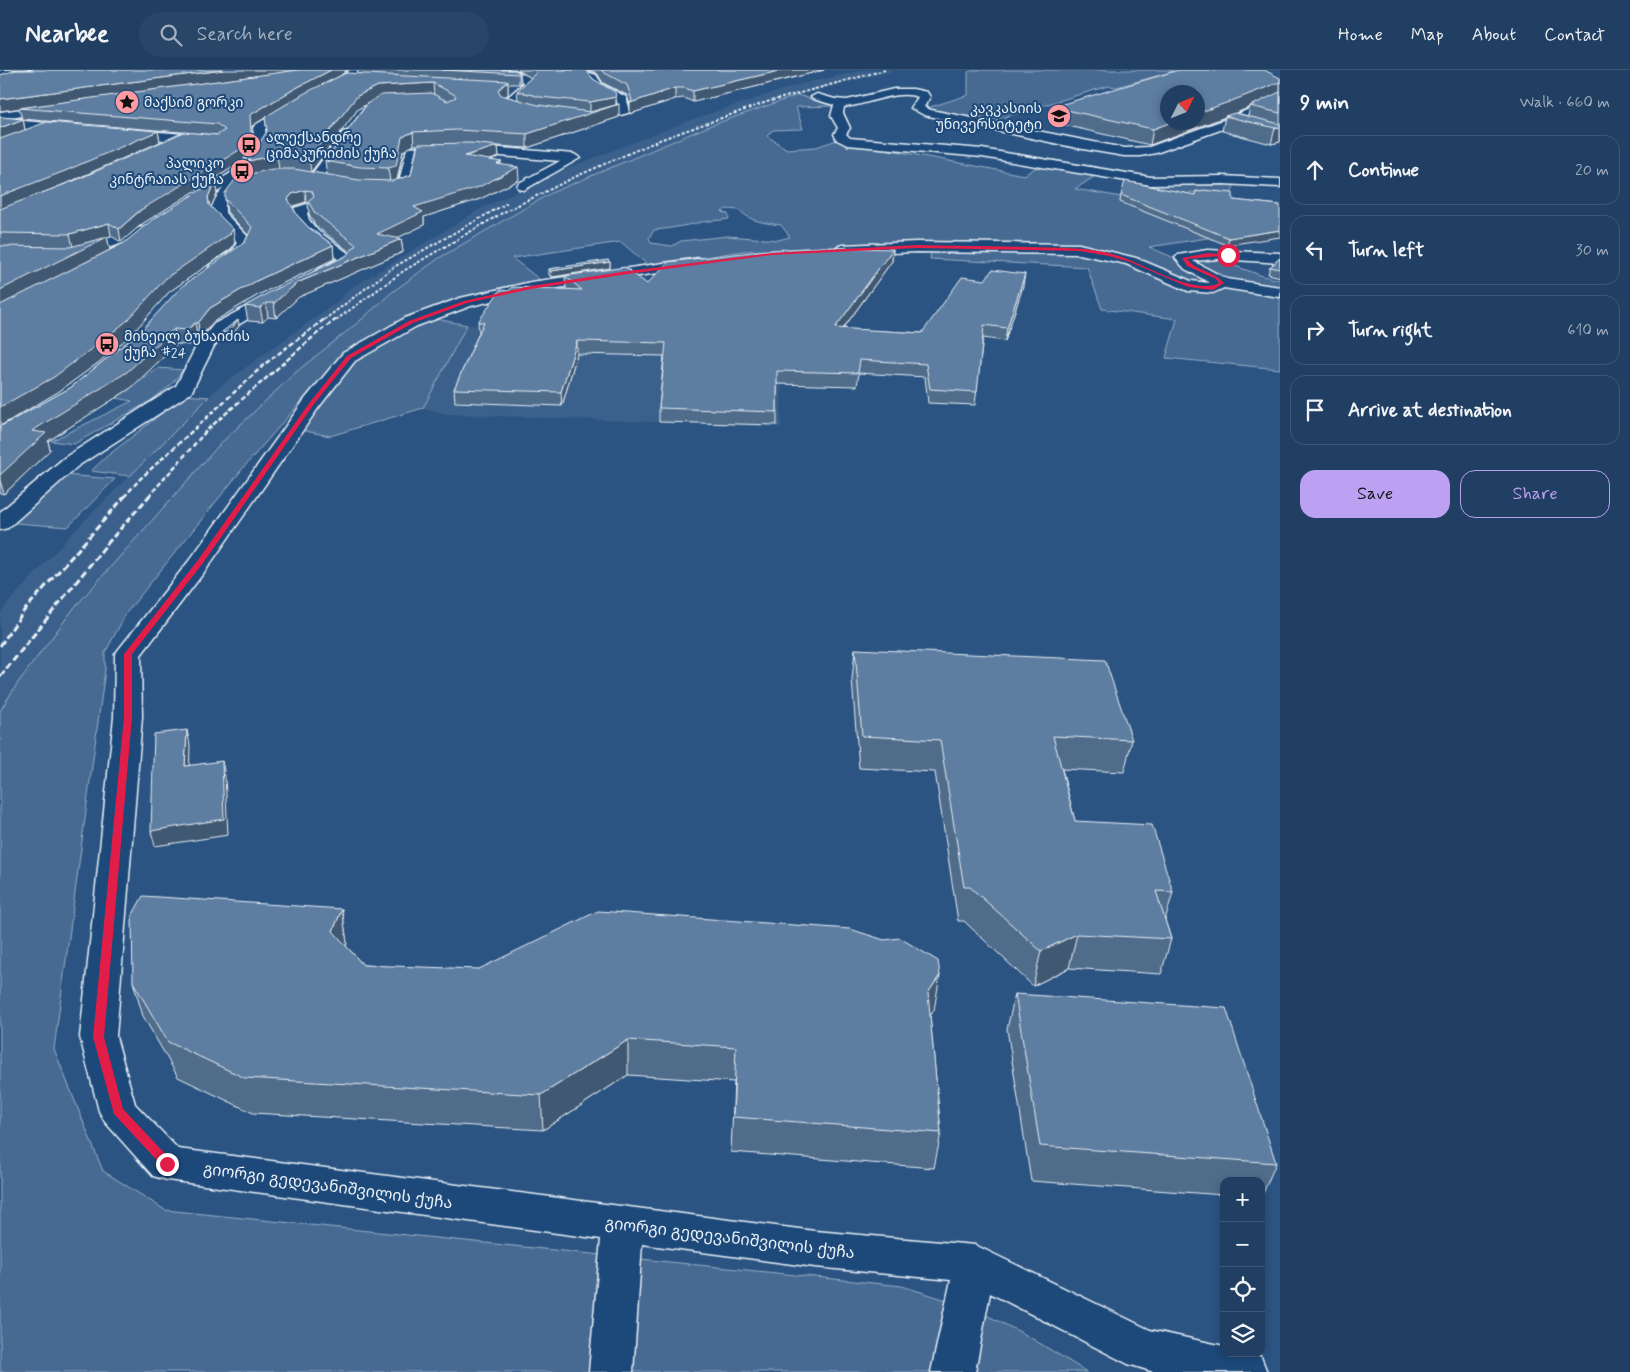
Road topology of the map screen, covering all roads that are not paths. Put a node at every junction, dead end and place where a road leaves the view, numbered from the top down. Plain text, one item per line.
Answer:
1 (356, 70) edge
2 (507, 70) edge
3 (571, 70) edge
4 (28, 72) edge
5 (0, 73) edge
6 (345, 80) junction
7 (365, 81) edge
8 (503, 88) edge
9 (522, 89) junction
10 (816, 96) dead end
11 (1280, 99) edge
12 (841, 103) junction
13 (70, 105) edge
14 (547, 114) edge
15 (0, 116) edge
16 (573, 117) edge
17 (1230, 122) junction
18 (0, 124) edge
19 (353, 126) edge
20 (1246, 126) dead end
21 (49, 127) junction
22 (88, 130) edge
23 (107, 132) edge
24 (24, 137) edge
25 (183, 138) junction
26 (219, 141) edge
27 (158, 150) edge
28 (250, 174) junction
29 (270, 177) edge
30 (316, 178) junction
31 (333, 181) edge
32 (1280, 183) edge
33 (524, 186) dead end
34 (367, 188) edge
35 (307, 208) edge
36 (173, 213) edge
37 (830, 251) edge
38 (0, 253) edge
39 (1280, 258) edge
40 (104, 260) edge
41 (712, 261) edge
42 (204, 276) edge
43 (1222, 283) junction
44 (1280, 292) edge
45 (0, 523) edge
46 (623, 1224) junction
47 (975, 1264) junction
48 (611, 1372) edge
49 (953, 1372) edge
50 (1245, 1372) edge

1 - 6 street
2 - 9 street
3 - 16 street
4 - 5 street
6 - 7 street
6 - 28 street
8 - 9 street
9 - 14 street
10 - 12 street
11 - 17 street
12 - 17 street
12 - 32 street
13 - 15 street
17 - 20 street
18 - 21 street
19 - 30 street
21 - 22 street
21 - 24 street
23 - 25 street
25 - 26 street
25 - 27 street
28 - 36 street
28 - 42 street
29 - 30 street
30 - 31 street
33 - 34 street
35 - 45 street
37 - 43 street
38 - 40 street
39 - 43 street
41 - 46 street, გიორგი გედევანიშვილის ქუჩა
43 - 44 street
46 - 47 street, გიორგი გედევანიშვილის ქუჩა
46 - 48 street
47 - 49 street
47 - 50 street, გიორგი გედევანიშვილის ქუჩა

